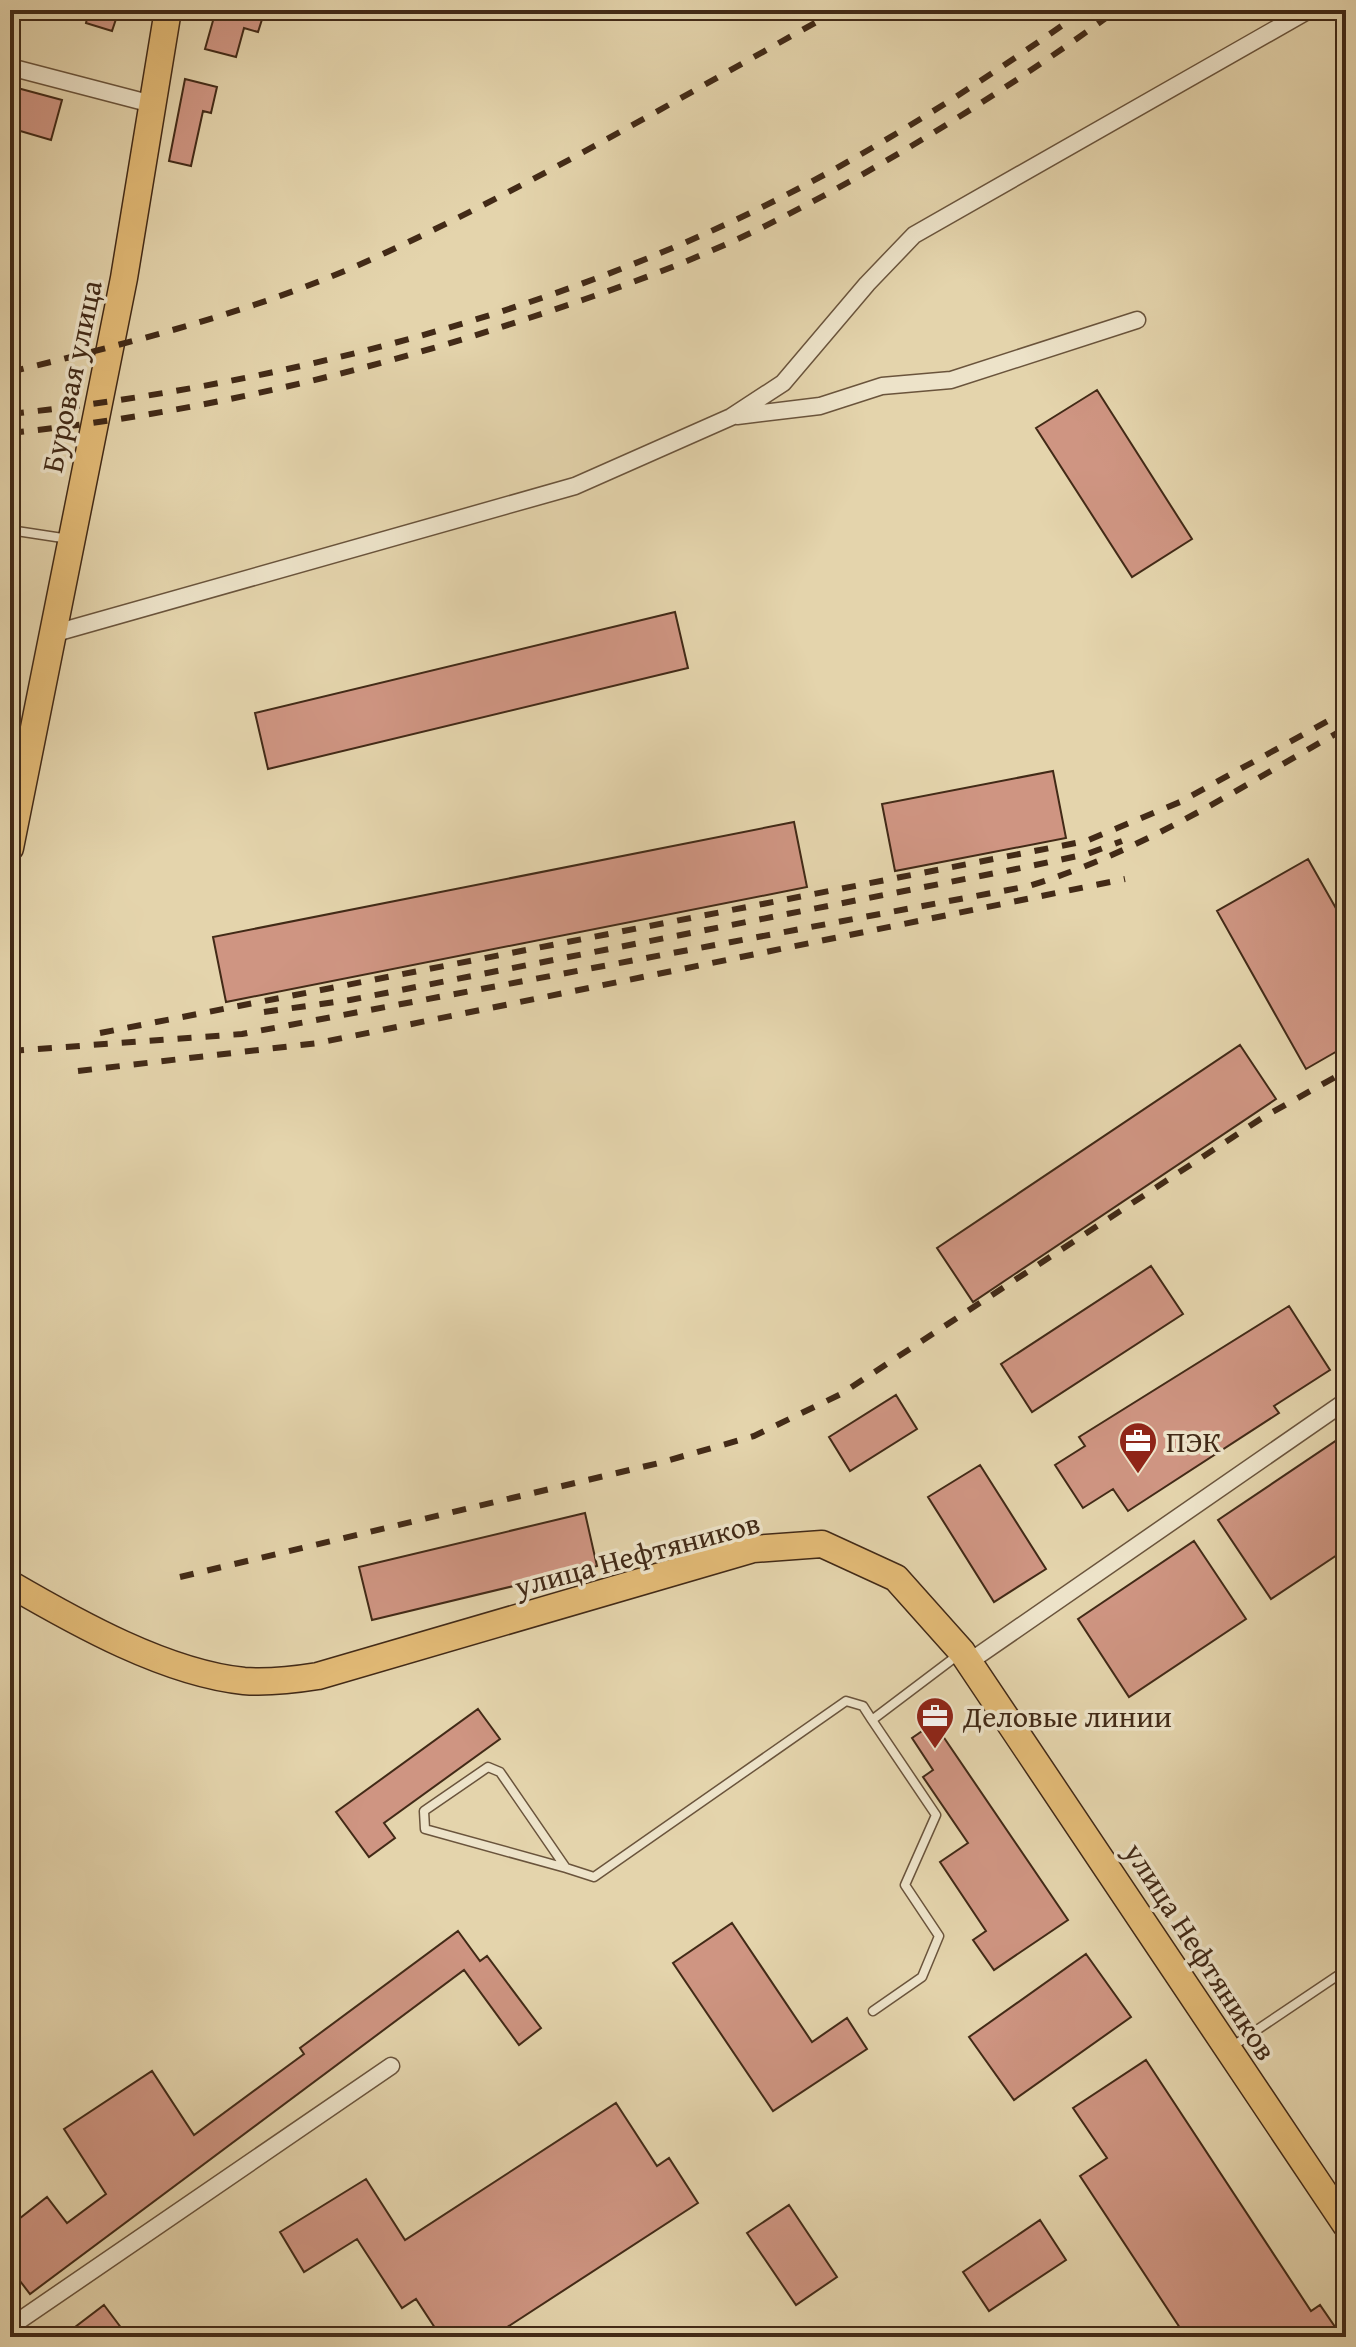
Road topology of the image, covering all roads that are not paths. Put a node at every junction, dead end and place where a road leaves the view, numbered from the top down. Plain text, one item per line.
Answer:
1 (168, 10) edge
2 (1309, 10) edge
3 (10, 67) edge
4 (152, 104) junction
5 (1137, 320) dead end
6 (731, 417) junction
7 (10, 530) edge
8 (69, 539) junction
9 (52, 634) junction
10 (10, 848) edge
11 (1346, 1401) edge
12 (10, 1584) edge
13 (966, 1657) junction
14 (872, 1720) junction
15 (566, 1868) junction
16 (1346, 1970) edge
17 (873, 2011) dead end
18 (1227, 2051) junction
19 (391, 2066) dead end
20 (1346, 2225) edge
21 (10, 2329) edge
22 (15, 2337) edge

1 - 4 main road, Буровая улица
2 - 6 street
3 - 4 street
4 - 8 main road, Буровая улица
5 - 6 street
6 - 9 street
7 - 8 lane
8 - 9 main road, Буровая улица
9 - 10 main road, Буровая улица
11 - 13 street
12 - 13 main road, улица Нефтяников
13 - 14 lane
13 - 18 main road, улица Нефтяников
14 - 15 lane
14 - 17 lane
15 - 15 lane
16 - 18 lane
18 - 20 main road, улица Нефтяников
19 - 21 street
21 - 22 street

